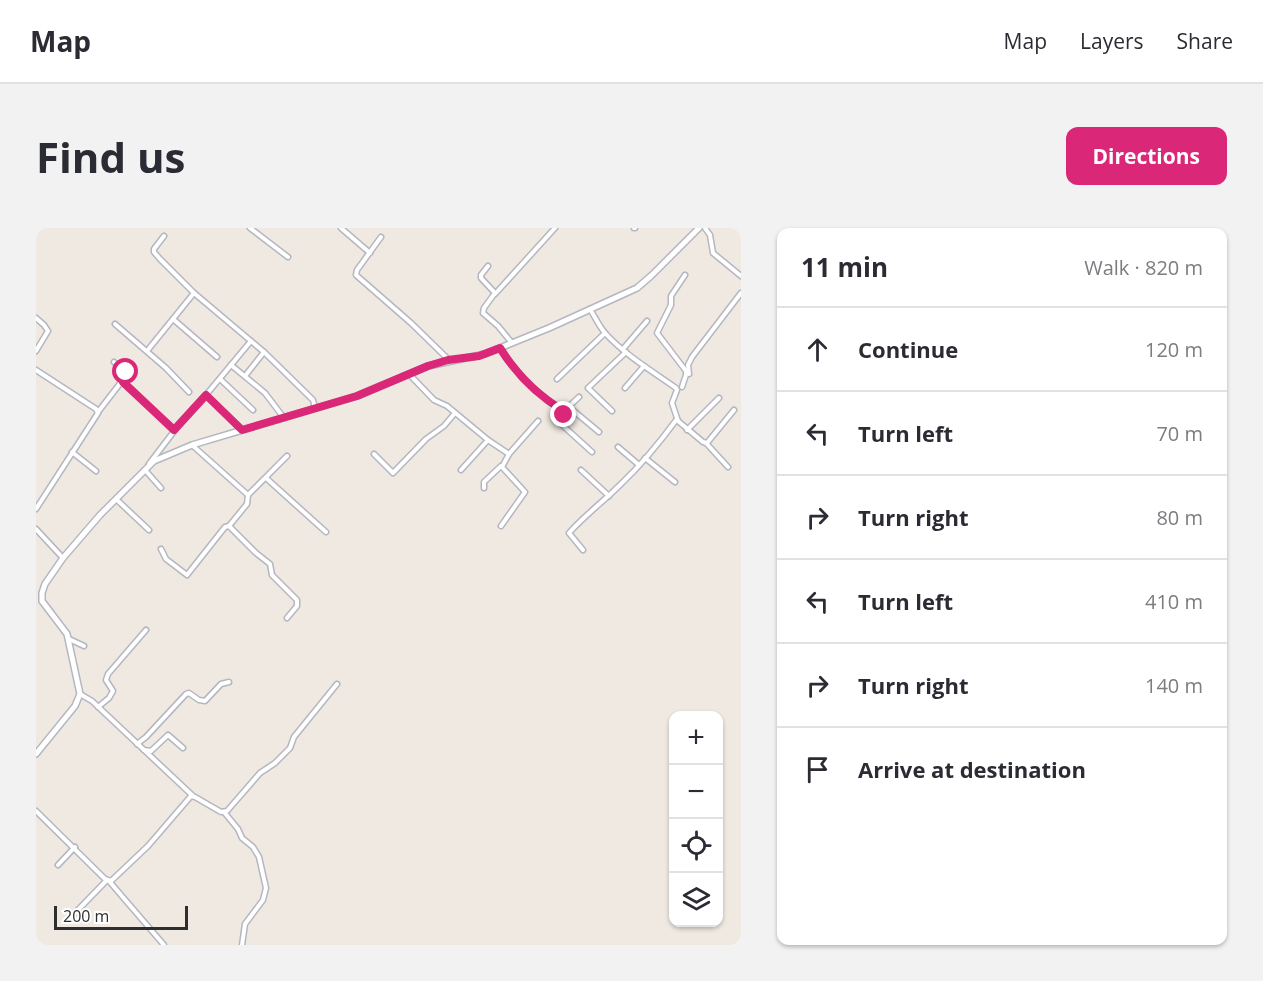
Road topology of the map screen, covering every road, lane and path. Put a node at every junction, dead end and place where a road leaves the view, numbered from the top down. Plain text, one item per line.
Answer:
1 (250, 228) edge
2 (555, 228) edge
3 (699, 228) edge
4 (705, 228) edge
5 (346, 230) edge
6 (164, 236) dead end
7 (381, 237) dead end
8 (370, 253) junction
9 (288, 257) dead end
10 (488, 266) dead end
11 (685, 275) dead end
12 (741, 276) edge
13 (194, 293) junction
14 (741, 293) edge
15 (495, 294) junction
16 (590, 309) junction
17 (36, 318) edge
18 (173, 319) junction
19 (647, 321) dead end
20 (115, 324) dead end
21 (605, 333) junction
22 (251, 341) junction
23 (512, 343) junction
24 (500, 348) junction
25 (624, 350) junction
26 (36, 351) edge
27 (147, 351) junction
28 (264, 352) junction
29 (217, 357) dead end
30 (448, 360) junction
31 (114, 362) dead end
32 (231, 365) junction
33 (644, 366) junction
34 (36, 370) edge
35 (409, 374) junction
36 (244, 376) junction
37 (220, 379) junction
38 (557, 380) dead end
39 (122, 381) junction
40 (625, 388) dead end
41 (679, 389) junction
42 (189, 392) dead end
43 (206, 395) junction
44 (579, 398) dead end
45 (719, 398) dead end
46 (569, 407) junction
47 (316, 409) junction
48 (253, 410) dead end
49 (734, 410) dead end
50 (564, 411) junction
51 (612, 411) dead end
52 (98, 413) junction
53 (455, 413) junction
54 (285, 419) junction
55 (677, 419) junction
56 (538, 421) dead end
57 (174, 430) junction
58 (242, 430) junction
59 (687, 430) junction
60 (599, 432) dead end
61 (488, 440) junction
62 (706, 443) junction
63 (192, 445) junction
64 (618, 447) dead end
65 (72, 452) junction
66 (592, 452) dead end
67 (374, 454) dead end
68 (509, 454) junction
69 (286, 456) dead end
70 (645, 458) junction
71 (149, 465) junction
72 (639, 465) junction
73 (501, 466) junction
74 (728, 467) dead end
75 (144, 470) junction
76 (461, 470) dead end
77 (581, 470) dead end
78 (96, 471) dead end
79 (267, 478) junction
80 (675, 482) dead end
81 (161, 488) dead end
82 (484, 488) dead end
83 (248, 495) junction
84 (609, 496) junction
85 (116, 499) junction
86 (36, 509) edge
87 (229, 526) junction
88 (501, 526) dead end
89 (36, 529) edge
90 (148, 530) dead end
91 (326, 532) dead end
92 (161, 549) dead end
93 (583, 550) dead end
94 (63, 558) junction
95 (287, 618) dead end
96 (146, 630) dead end
97 (69, 639) junction
98 (84, 646) dead end
99 (229, 682) dead end
100 (338, 684) dead end
101 (80, 694) junction
102 (98, 707) junction
103 (137, 744) junction
104 (141, 748) junction
105 (183, 748) dead end
106 (36, 754) edge
107 (193, 796) junction
108 (36, 811) edge
109 (224, 812) junction
110 (75, 847) junction
111 (58, 865) dead end
112 (108, 880) junction
113 (74, 914) dead end
114 (164, 945) edge
115 (242, 945) edge

1 - 9 street
2 - 15 street
3 - 16 street
4 - 12 street
5 - 8 street
6 - 13 street
7 - 8 street
8 - 30 street
10 - 15 street
11 - 41 street
13 - 18 street
13 - 22 street
14 - 41 street
15 - 23 street
16 - 21 street
16 - 23 street
17 - 26 street
18 - 27 street
18 - 29 street
19 - 25 street
20 - 27 street
21 - 25 street
21 - 38 street
22 - 28 street
22 - 32 street
23 - 24 street
24 - 30 street
24 - 50 street
25 - 33 street
25 - 51 street
27 - 42 street
28 - 36 street
28 - 47 street
30 - 35 street
31 - 39 street
32 - 36 street
32 - 37 street
33 - 40 street
33 - 41 street
34 - 52 street
35 - 47 street
35 - 53 street
36 - 54 street
37 - 43 street
37 - 48 street
39 - 52 street
39 - 57 street
41 - 55 street
43 - 57 street
43 - 58 street
44 - 46 street
45 - 59 street
46 - 50 street
46 - 60 street
47 - 54 street
49 - 62 street
50 - 66 street
52 - 65 street
53 - 61 street
53 - 67 street
54 - 58 street
55 - 59 street
55 - 70 street
56 - 68 street
57 - 71 street
58 - 63 street
59 - 62 street
61 - 68 street
61 - 76 street
62 - 74 street
63 - 71 street
63 - 83 street
64 - 72 street
65 - 78 street
65 - 86 street
68 - 73 street
69 - 79 street
70 - 72 street
70 - 80 street
71 - 75 street
72 - 84 street
73 - 82 street
73 - 88 street
75 - 81 street
75 - 85 street
77 - 84 street
79 - 83 street
79 - 91 street
83 - 87 street
84 - 93 street
85 - 90 street
85 - 94 street
87 - 92 street
87 - 95 street
89 - 94 street
94 - 97 street
96 - 102 street
97 - 98 street
97 - 101 street
99 - 103 street
100 - 109 street
101 - 102 street
101 - 106 street
102 - 103 street
103 - 104 street
104 - 105 street
104 - 107 street
107 - 109 street
107 - 112 street
108 - 110 street
109 - 115 street
110 - 111 street
110 - 112 street
112 - 113 street
112 - 114 street

